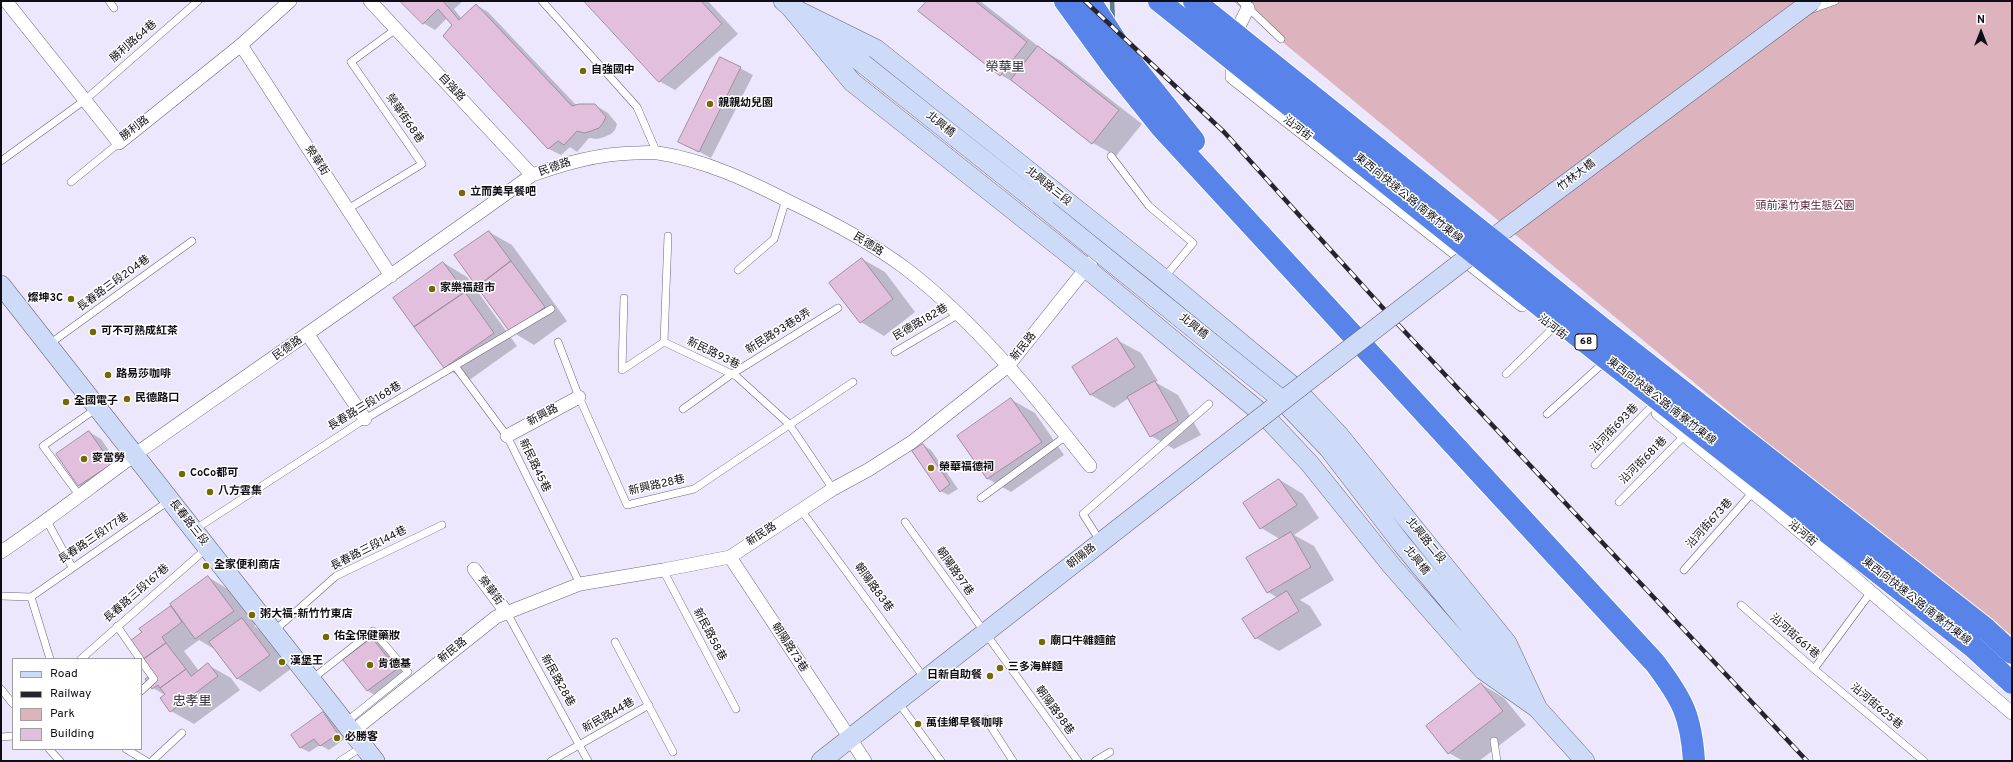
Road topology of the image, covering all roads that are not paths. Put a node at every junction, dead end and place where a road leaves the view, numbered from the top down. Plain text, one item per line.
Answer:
1 (6, 1) edge
2 (109, 1) edge
3 (198, 1) edge
4 (290, 1) edge
5 (370, 1) edge
6 (542, 1) edge
7 (1065, 1) edge
8 (1090, 1) edge
9 (1159, 1) edge
10 (1194, 1) edge
11 (1802, 1) edge
12 (1812, 1) edge
13 (1835, 1) edge
14 (786, 4) edge
15 (1244, 4) edge
16 (114, 8) dead end
17 (1789, 18) junction
18 (396, 29) junction
19 (1281, 39) dead end
20 (241, 46) junction
21 (85, 100) junction
22 (119, 143) junction
23 (657, 153) junction
24 (1111, 156) dead end
25 (1, 161) edge
26 (532, 176) junction
27 (71, 182) dead end
28 (786, 199) junction
29 (348, 209) junction
30 (668, 236) dead end
31 (1112, 238) junction
32 (192, 241) dead end
33 (1086, 268) junction
34 (738, 270) dead end
35 (391, 276) junction
36 (1164, 278) junction
37 (1, 285) edge
38 (624, 298) dead end
39 (838, 308) dead end
40 (551, 309) dead end
41 (959, 314) junction
42 (1552, 328) junction
43 (308, 335) junction
44 (558, 342) dead end
45 (664, 342) junction
46 (48, 345) junction
47 (895, 352) dead end
48 (1344, 353) joint
49 (456, 366) junction
50 (1008, 366) junction
51 (1600, 366) junction
52 (732, 374) junction
53 (1506, 374) dead end
54 (1399, 377) junction
55 (853, 382) dead end
56 (1288, 394) junction
57 (579, 397) junction
58 (1209, 404) dead end
59 (1651, 407) junction
60 (97, 408) junction
61 (683, 409) dead end
62 (1547, 414) dead end
63 (365, 419) junction
64 (789, 424) junction
65 (1685, 435) junction
66 (507, 436) junction
67 (1066, 436) junction
68 (134, 456) junction
69 (1594, 465) dead end
70 (1090, 466) dead end
71 (833, 489) junction
72 (1753, 492) junction
73 (79, 495) junction
74 (981, 498) dead end
75 (170, 500) junction
76 (1619, 502) dead end
77 (801, 510) junction
78 (47, 521) junction
79 (906, 522) dead end
80 (442, 525) dead end
81 (194, 530) junction
82 (1100, 543) junction
83 (208, 547) junction
84 (1, 552) edge
85 (730, 556) junction
86 (72, 567) junction
87 (474, 569) dead end
88 (664, 570) junction
89 (1684, 570) dead end
90 (580, 584) junction
91 (1871, 592) junction
92 (1, 596) edge
93 (30, 597) junction
94 (1741, 605) dead end
95 (507, 613) junction
96 (117, 626) junction
97 (274, 631) junction
98 (985, 634) junction
99 (615, 642) dead end
100 (2012, 653) edge
101 (50, 658) edge
102 (82, 658) edge
103 (139, 658) edge
104 (142, 663) edge
105 (1814, 669) junction
106 (312, 679) junction
107 (926, 680) junction
108 (2012, 683) edge
109 (1, 689) edge
110 (142, 690) edge
111 (898, 702) junction
112 (12, 703) edge
113 (649, 705) junction
114 (1537, 708) junction
115 (736, 709) dead end
116 (2012, 713) edge
117 (986, 719) dead end
118 (349, 727) junction
119 (182, 733) dead end
120 (12, 736) edge
121 (1, 737) edge
122 (849, 739) junction
123 (1494, 741) dead end
124 (580, 745) junction
125 (364, 746) junction
126 (50, 750) edge
127 (128, 750) edge
128 (673, 752) dead end
129 (1110, 752) dead end
130 (60, 761) edge
131 (146, 761) edge
132 (152, 761) edge
133 (340, 761) edge
134 (375, 761) edge
135 (551, 761) edge
136 (588, 761) edge
137 (821, 761) edge
138 (865, 761) edge
139 (941, 761) edge
140 (1013, 761) edge
141 (1078, 761) edge
142 (1095, 761) edge
143 (1497, 761) edge
144 (1585, 761) edge
145 (1694, 761) edge
146 (1707, 761) edge
147 (1924, 761) edge

1 - 21 street, 勝利路
2 - 16 lane
3 - 21 lane, 勝利路64巷
4 - 20 street, 勝利路
5 - 18 street, 自強路
6 - 23 lane
7 - 54 highway
8 - 54 highway
9 - 108 highway, 東西向快速公路 南寮竹東線 / 68, bridge
10 - 100 highway, 東西向快速公路 南寮竹東線 / 68, bridge
11 - 17 lane, bridge
12 - 17 street, 竹林大橋, bridge
13 - 17 lane, bridge
14 - 31 street, 北興路三段
14 - 33 street
14 - 56 street, 北興橋, bridge
15 - 19 lane
15 - 42 street, 沿河街
17 - 48 street, 竹林大橋, bridge
18 - 26 street, 自強路
18 - 29 lane, 榮華街68巷
20 - 22 street, 勝利路
20 - 29 street, 榮華街
21 - 22 street, 勝利路
21 - 25 lane, 勝利路64巷
22 - 27 lane
23 - 26 street, 民德路
23 - 28 street, 民德路
24 - 36 lane
26 - 35 street, 民德路
28 - 34 lane
28 - 41 street, 民德路
29 - 35 street, 榮華街
30 - 45 lane
31 - 33 street, 新民路
31 - 36 street, 北興路三段
32 - 46 lane, 長春路三段204巷
33 - 50 street, 新民路
33 - 114 street, 北興路二段
35 - 43 street, 民德路
36 - 56 street, 北興路三段
37 - 46 street, 長春路三段
38 - 45 lane
39 - 52 lane, 新民路93巷8弄
40 - 49 lane, 長春路三段168巷
41 - 47 lane, 民德路182巷
41 - 50 street, 民德路
42 - 51 street, 沿河街
42 - 53 lane
43 - 63 street
43 - 68 street, 民德路
44 - 57 lane
45 - 52 lane, 新民路93巷
46 - 60 street, 長春路三段
48 - 56 street, 朝陽路, bridge
49 - 63 lane, 長春路三段168巷
49 - 66 lane, 新民路45巷
50 - 67 street, 民德路
50 - 71 street, 新民路
51 - 59 street, 沿河街
51 - 62 lane
52 - 61 lane, 新民路93巷8弄
52 - 64 lane, 新民路93巷
54 - 145 highway
54 - 146 highway
55 - 64 lane
56 - 82 street, 朝陽路, bridge
56 - 114 street, 北興橋
56 - 114 street, 北興路二段
57 - 64 lane, 新興路28巷
57 - 66 street, 新興路
58 - 82 lane
59 - 65 street, 沿河街
59 - 69 lane, 沿河街693巷
60 - 68 street, 長春路三段
60 - 73 lane
63 - 81 lane, 長春路三段168巷
64 - 71 lane, 新民路93巷
65 - 72 street, 沿河街
65 - 76 lane, 沿河街681巷
66 - 90 lane, 新民路45巷
67 - 70 street, 民德路
67 - 74 lane
68 - 73 street, 民德路
68 - 75 street, 長春路三段
71 - 77 street, 新民路
72 - 89 lane, 沿河街673巷
72 - 91 street, 沿河街
73 - 78 street, 民德路
75 - 81 street, 長春路三段
75 - 86 lane, 長春路三段177巷
77 - 85 street, 新民路
77 - 107 lane, 朝陽路83巷
78 - 84 street, 民德路
78 - 86 lane
79 - 98 lane, 朝陽路97巷
80 - 97 lane, 長春路三段144巷
81 - 83 street, 長春路三段
82 - 98 street, 朝陽路
83 - 96 lane, 長春路三段167巷
83 - 97 street, 長春路三段
85 - 88 street, 新民路
85 - 122 street, 朝陽路73巷
86 - 93 lane, 長春路三段177巷
87 - 95 street, 榮華街
88 - 90 street, 新民路
88 - 115 lane, 新民路58巷
90 - 95 street, 新民路
91 - 105 lane, 沿河街661巷
91 - 116 street, 沿河街
92 - 93 lane
93 - 101 lane
94 - 105 lane, 沿河街661巷
95 - 118 street, 新民路
95 - 124 lane, 新民路28巷
96 - 102 lane, 長春路三段167巷
96 - 103 lane
97 - 106 street, 長春路三段
98 - 107 street, 朝陽路
98 - 141 lane, 朝陽路98巷
99 - 113 lane, 新民路44巷
104 - 110 lane
105 - 147 lane, 沿河街625巷
106 - 118 street, 長春路三段
106 - 118 lane
107 - 111 street, 朝陽路
109 - 112 lane
111 - 122 street, 朝陽路
111 - 139 lane
113 - 124 lane, 新民路44巷
113 - 128 lane, 新民路44巷
114 - 144 street, 北興路二段
117 - 140 lane
118 - 125 street, 長春路三段
119 - 132 lane
120 - 121 lane
122 - 137 street, 朝陽路
122 - 138 street, 朝陽路73巷
123 - 143 lane
124 - 135 lane, 新民路44巷
124 - 136 lane, 新民路28巷
125 - 133 lane
125 - 134 street, 長春路三段
126 - 130 lane
127 - 131 lane
129 - 142 lane

